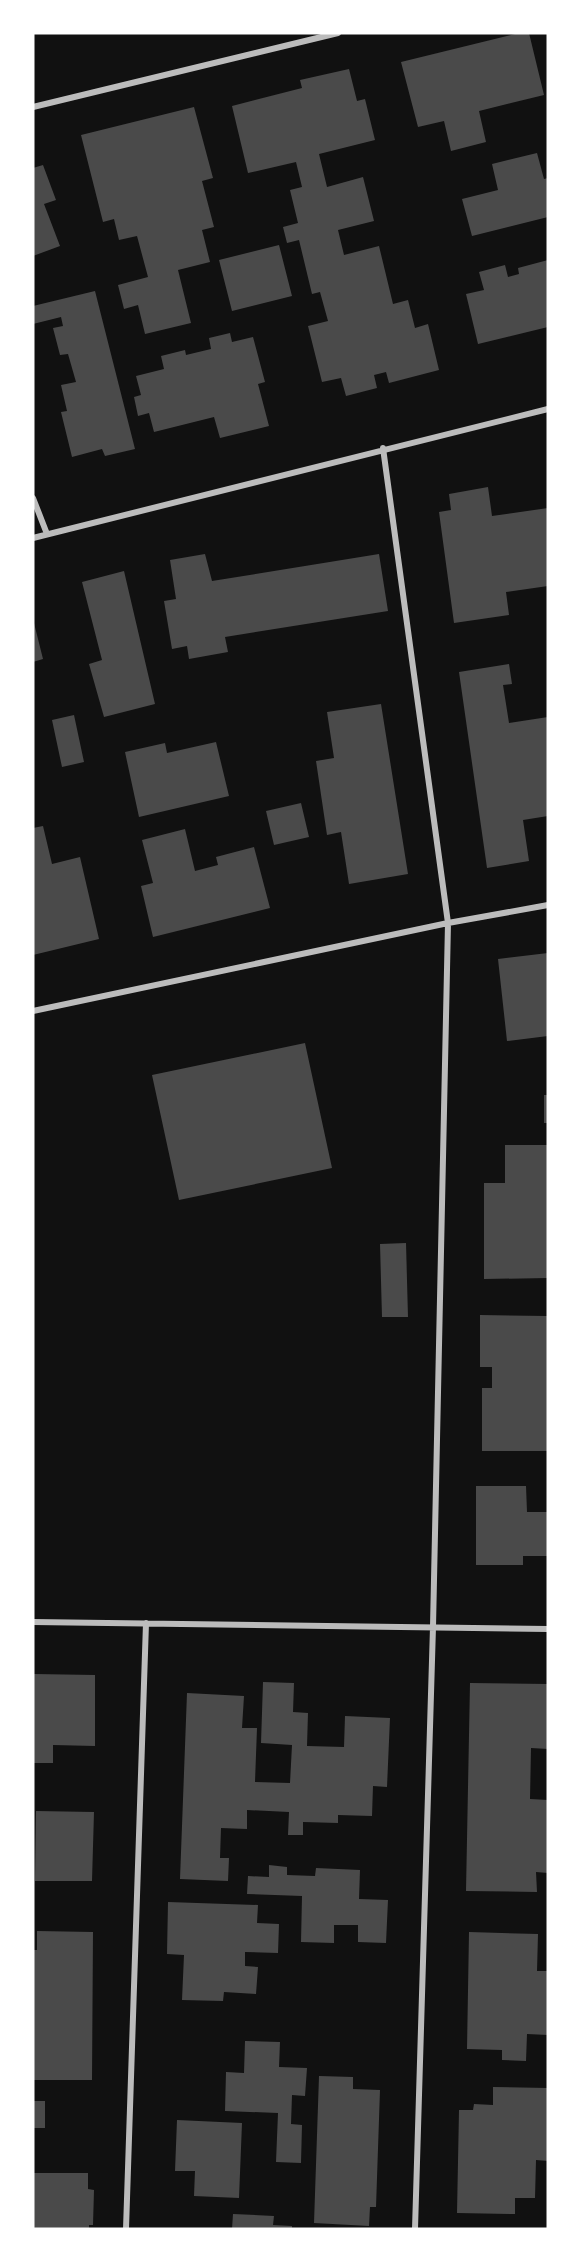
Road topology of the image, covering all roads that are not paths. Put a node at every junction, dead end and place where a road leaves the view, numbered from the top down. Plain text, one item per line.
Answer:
1 (338, 33) edge
2 (33, 107) edge
3 (548, 409) edge
4 (383, 448) junction
5 (33, 498) edge
6 (46, 534) junction
7 (33, 538) edge
8 (548, 905) edge
9 (448, 923) junction
10 (33, 1011) edge
11 (33, 1622) edge
12 (146, 1623) junction
13 (433, 1627) junction
14 (548, 1629) edge
15 (126, 2229) edge
16 (415, 2229) edge

1 - 2 street
3 - 4 street
4 - 6 street
4 - 9 street
5 - 6 street
6 - 7 street
8 - 9 street
9 - 10 street
9 - 13 street
11 - 12 street
12 - 13 street
12 - 15 street
13 - 14 street
13 - 16 street

